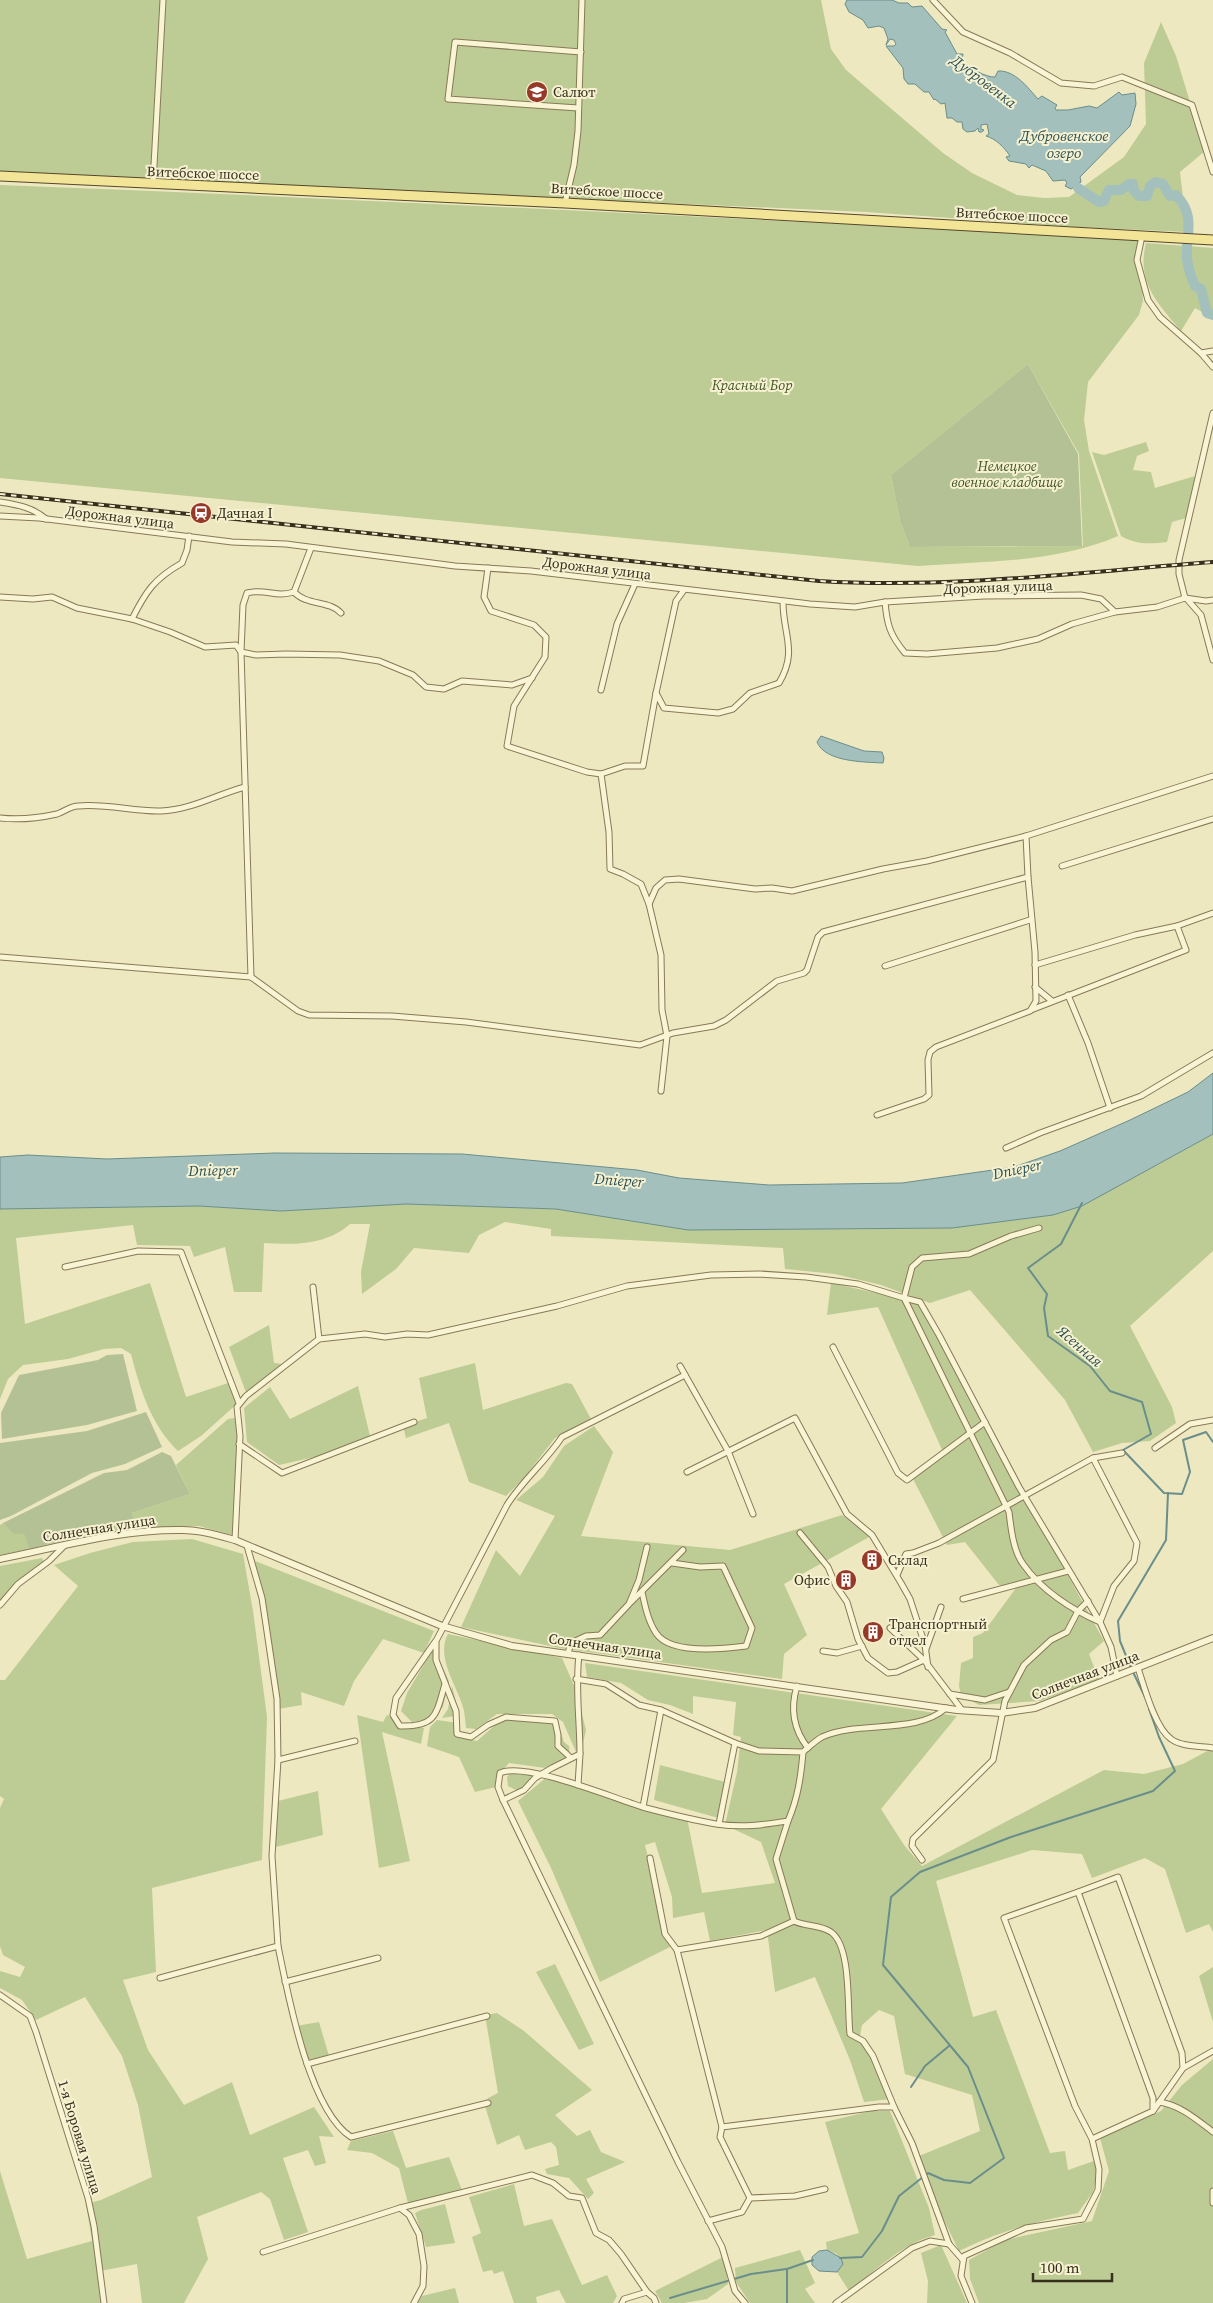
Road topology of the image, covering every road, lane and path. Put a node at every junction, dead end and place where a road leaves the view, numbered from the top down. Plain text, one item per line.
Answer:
1 (163, 0) edge
2 (582, 0) edge
3 (933, 0) edge
4 (581, 52) junction
5 (578, 108) junction
6 (1213, 172) edge
7 (0, 176) edge
8 (152, 185) junction
9 (564, 203) junction
10 (1142, 236) junction
11 (1213, 240) edge
12 (1213, 350) edge
13 (1201, 352) junction
14 (1213, 367) edge
15 (1213, 413) edge
16 (0, 502) edge
17 (0, 516) edge
18 (47, 519) junction
19 (189, 536) junction
20 (311, 548) junction
21 (488, 568) junction
22 (635, 584) junction
23 (684, 590) junction
24 (294, 592) junction
25 (0, 597) edge
26 (1185, 598) junction
27 (1213, 600) edge
28 (783, 602) junction
29 (885, 602) junction
30 (1115, 612) junction
31 (341, 613) dead end
32 (132, 619) junction
33 (241, 652) junction
34 (1213, 660) edge
35 (532, 678) junction
36 (601, 690) dead end
37 (656, 693) junction
38 (601, 774) junction
39 (1213, 776) edge
40 (245, 787) junction
41 (0, 818) edge
42 (1213, 819) edge
43 (1026, 836) junction
44 (1062, 866) dead end
45 (1028, 877) junction
46 (650, 904) junction
47 (1213, 913) edge
48 (1030, 920) junction
49 (1178, 926) junction
50 (0, 957) edge
51 (1035, 965) junction
52 (885, 966) dead end
53 (251, 977) junction
54 (1035, 987) junction
55 (1068, 995) junction
56 (1052, 1002) junction
57 (1030, 1011) junction
58 (667, 1036) junction
59 (1213, 1052) edge
60 (661, 1091) dead end
61 (1110, 1108) junction
62 (877, 1114) dead end
63 (1006, 1148) dead end
64 (1039, 1228) dead end
65 (65, 1267) dead end
66 (314, 1287) dead end
67 (904, 1298) junction
68 (319, 1339) junction
69 (833, 1347) dead end
70 (680, 1366) dead end
71 (685, 1375) junction
72 (239, 1403) junction
73 (1213, 1420) edge
74 (414, 1422) dead end
75 (985, 1422) junction
76 (971, 1432) junction
77 (239, 1444) junction
78 (1155, 1448) dead end
79 (728, 1451) junction
80 (1122, 1453) dead end
81 (1093, 1458) junction
82 (687, 1472) dead end
83 (1026, 1496) junction
84 (1005, 1506) junction
85 (753, 1514) dead end
86 (800, 1533) dead end
87 (234, 1540) junction
88 (65, 1545) junction
89 (246, 1546) junction
90 (648, 1547) dead end
91 (683, 1550) dead end
92 (0, 1559) edge
93 (672, 1563) junction
94 (1068, 1571) junction
95 (896, 1575) junction
96 (1038, 1579) junction
97 (642, 1592) junction
98 (963, 1599) dead end
99 (1088, 1601) junction
100 (629, 1604) junction
101 (0, 1605) edge
102 (941, 1607) dead end
103 (1078, 1611) junction
104 (1100, 1622) junction
105 (445, 1627) junction
106 (890, 1628) dead end
107 (1213, 1638) edge
108 (436, 1641) junction
109 (862, 1646) junction
110 (926, 1649) junction
111 (823, 1651) dead end
112 (568, 1653) junction
113 (579, 1655) junction
114 (924, 1660) junction
115 (928, 1667) junction
116 (1138, 1668) junction
117 (1117, 1676) junction
118 (576, 1679) junction
119 (446, 1684) junction
120 (797, 1686) junction
121 (1009, 1692) junction
122 (950, 1694) junction
123 (946, 1708) junction
124 (661, 1710) junction
125 (962, 1710) junction
126 (1001, 1714) junction
127 (355, 1740) dead end
128 (735, 1743) junction
129 (1213, 1748) edge
130 (806, 1750) junction
131 (580, 1754) junction
132 (571, 1758) junction
133 (278, 1760) junction
134 (540, 1774) junction
135 (578, 1785) junction
136 (503, 1800) junction
137 (643, 1806) junction
138 (788, 1821) junction
139 (718, 1824) junction
140 (650, 1858) dead end
141 (922, 1860) dead end
142 (1078, 1892) junction
143 (794, 1921) junction
144 (278, 1946) junction
145 (677, 1950) junction
146 (378, 1958) dead end
147 (160, 1978) dead end
148 (285, 1982) junction
149 (0, 1995) edge
150 (487, 2016) dead end
151 (1213, 2051) edge
152 (307, 2064) junction
153 (1183, 2068) junction
154 (1159, 2102) junction
155 (488, 2103) dead end
156 (894, 2107) junction
157 (1153, 2111) junction
158 (722, 2127) junction
159 (1213, 2132) edge
160 (1092, 2139) junction
161 (825, 2189) dead end
162 (1213, 2191) edge
163 (750, 2198) junction
164 (1213, 2203) edge
165 (400, 2208) junction
166 (708, 2221) junction
167 (950, 2244) junction
168 (263, 2252) dead end
169 (963, 2260) junction
170 (647, 2292) junction
171 (104, 2303) edge
172 (414, 2303) edge
173 (622, 2303) edge
174 (656, 2303) edge
175 (744, 2303) edge
176 (836, 2303) edge
177 (972, 2303) edge

1 - 8 street
2 - 4 street
3 - 6 street
4 - 5 street
4 - 5 street
5 - 9 street
7 - 8 main road, Витебское шоссе
8 - 9 main road, Витебское шоссе
9 - 10 main road, Витебское шоссе
10 - 11 main road, Витебское шоссе
10 - 13 street
12 - 13 street
13 - 14 street
15 - 26 street
16 - 18 street
17 - 18 street, Дорожная улица
18 - 19 street, Дорожная улица
19 - 20 street, Дорожная улица
19 - 32 street
20 - 21 street, Дорожная улица
20 - 24 street
21 - 22 street, Дорожная улица
21 - 35 street
22 - 23 street, Дорожная улица
22 - 36 street
23 - 28 street, Дорожная улица
23 - 37 street
24 - 31 street
24 - 33 street
25 - 32 street
26 - 27 street
26 - 30 street
26 - 34 street
28 - 29 street, Дорожная улица
28 - 37 street
29 - 30 street, Дорожная улица
29 - 30 street
32 - 33 street
33 - 35 street
33 - 40 street
35 - 38 street
37 - 38 street
38 - 46 street
39 - 43 street
40 - 41 street
40 - 53 street
42 - 44 street
43 - 45 street
43 - 46 street
45 - 48 street
45 - 58 street
46 - 58 street
47 - 49 street
48 - 51 street
48 - 52 street
49 - 51 street
49 - 55 street
50 - 53 street
51 - 54 street
53 - 58 street
54 - 56 street
54 - 57 street
55 - 56 street
55 - 61 street
56 - 57 street
57 - 62 street
58 - 60 street
59 - 61 street
61 - 63 street
64 - 67 street
65 - 72 street
66 - 68 street
67 - 68 street
67 - 75 street
67 - 76 street
68 - 72 street
69 - 76 street
70 - 71 street
71 - 79 street
71 - 105 street
72 - 77 street
73 - 78 street
74 - 77 street
75 - 76 street
75 - 83 street
76 - 84 street
77 - 87 street
79 - 82 street
79 - 85 street
79 - 95 street
80 - 81 street
81 - 83 street
81 - 104 street
83 - 84 street
83 - 94 street
84 - 95 street
84 - 96 street
86 - 109 street
87 - 88 street, Солнечная улица
87 - 89 street, Солнечная улица
88 - 92 street, Солнечная улица
88 - 101 street
89 - 105 street, Солнечная улица
89 - 133 street
90 - 100 street
91 - 93 street
93 - 97 street
93 - 97 street
94 - 96 street
94 - 99 street
95 - 110 street
96 - 98 street
96 - 103 street
97 - 100 street
99 - 103 street
99 - 104 street
100 - 112 street
102 - 110 street
103 - 104 street
103 - 121 street
104 - 117 street
105 - 108 street
105 - 112 street, Солнечная улица
106 - 114 street
107 - 116 street, Солнечная улица
108 - 119 street
108 - 119 street
109 - 111 street
109 - 114 street
110 - 115 street
112 - 113 street, Солнечная улица
113 - 118 street
113 - 120 street, Солнечная улица
114 - 115 street
115 - 122 street
116 - 117 street, Солнечная улица
116 - 129 street
117 - 126 street, Солнечная улица
118 - 124 street
118 - 131 street
119 - 132 street
120 - 123 street, Солнечная улица
120 - 130 street
121 - 122 street
121 - 126 street
122 - 125 street
123 - 125 street, Солнечная улица
123 - 130 street
124 - 128 street
124 - 137 street
125 - 126 street, Солнечная улица
126 - 141 street
127 - 133 street
128 - 130 street
128 - 139 street
130 - 138 street
131 - 132 street
131 - 135 street
132 - 134 street
133 - 144 street
134 - 135 street
134 - 136 street
134 - 136 street
135 - 137 street
136 - 166 street
137 - 139 street
138 - 139 street
138 - 143 street
140 - 145 street
142 - 153 street
142 - 157 street
142 - 160 street
143 - 145 street
143 - 156 street
144 - 147 street
144 - 148 street
145 - 158 street
146 - 148 street
148 - 152 street
149 - 171 street, 1-я Боровая улица
150 - 152 street
151 - 153 street
152 - 155 street
153 - 154 street
154 - 157 street
154 - 159 street
156 - 158 street
156 - 167 street
157 - 160 street
158 - 163 street
160 - 169 street
161 - 163 street
162 - 164 street
163 - 166 street
165 - 168 street
165 - 170 street
165 - 172 street
166 - 175 street
167 - 169 street
167 - 176 street
169 - 177 street
170 - 173 street
170 - 174 street

